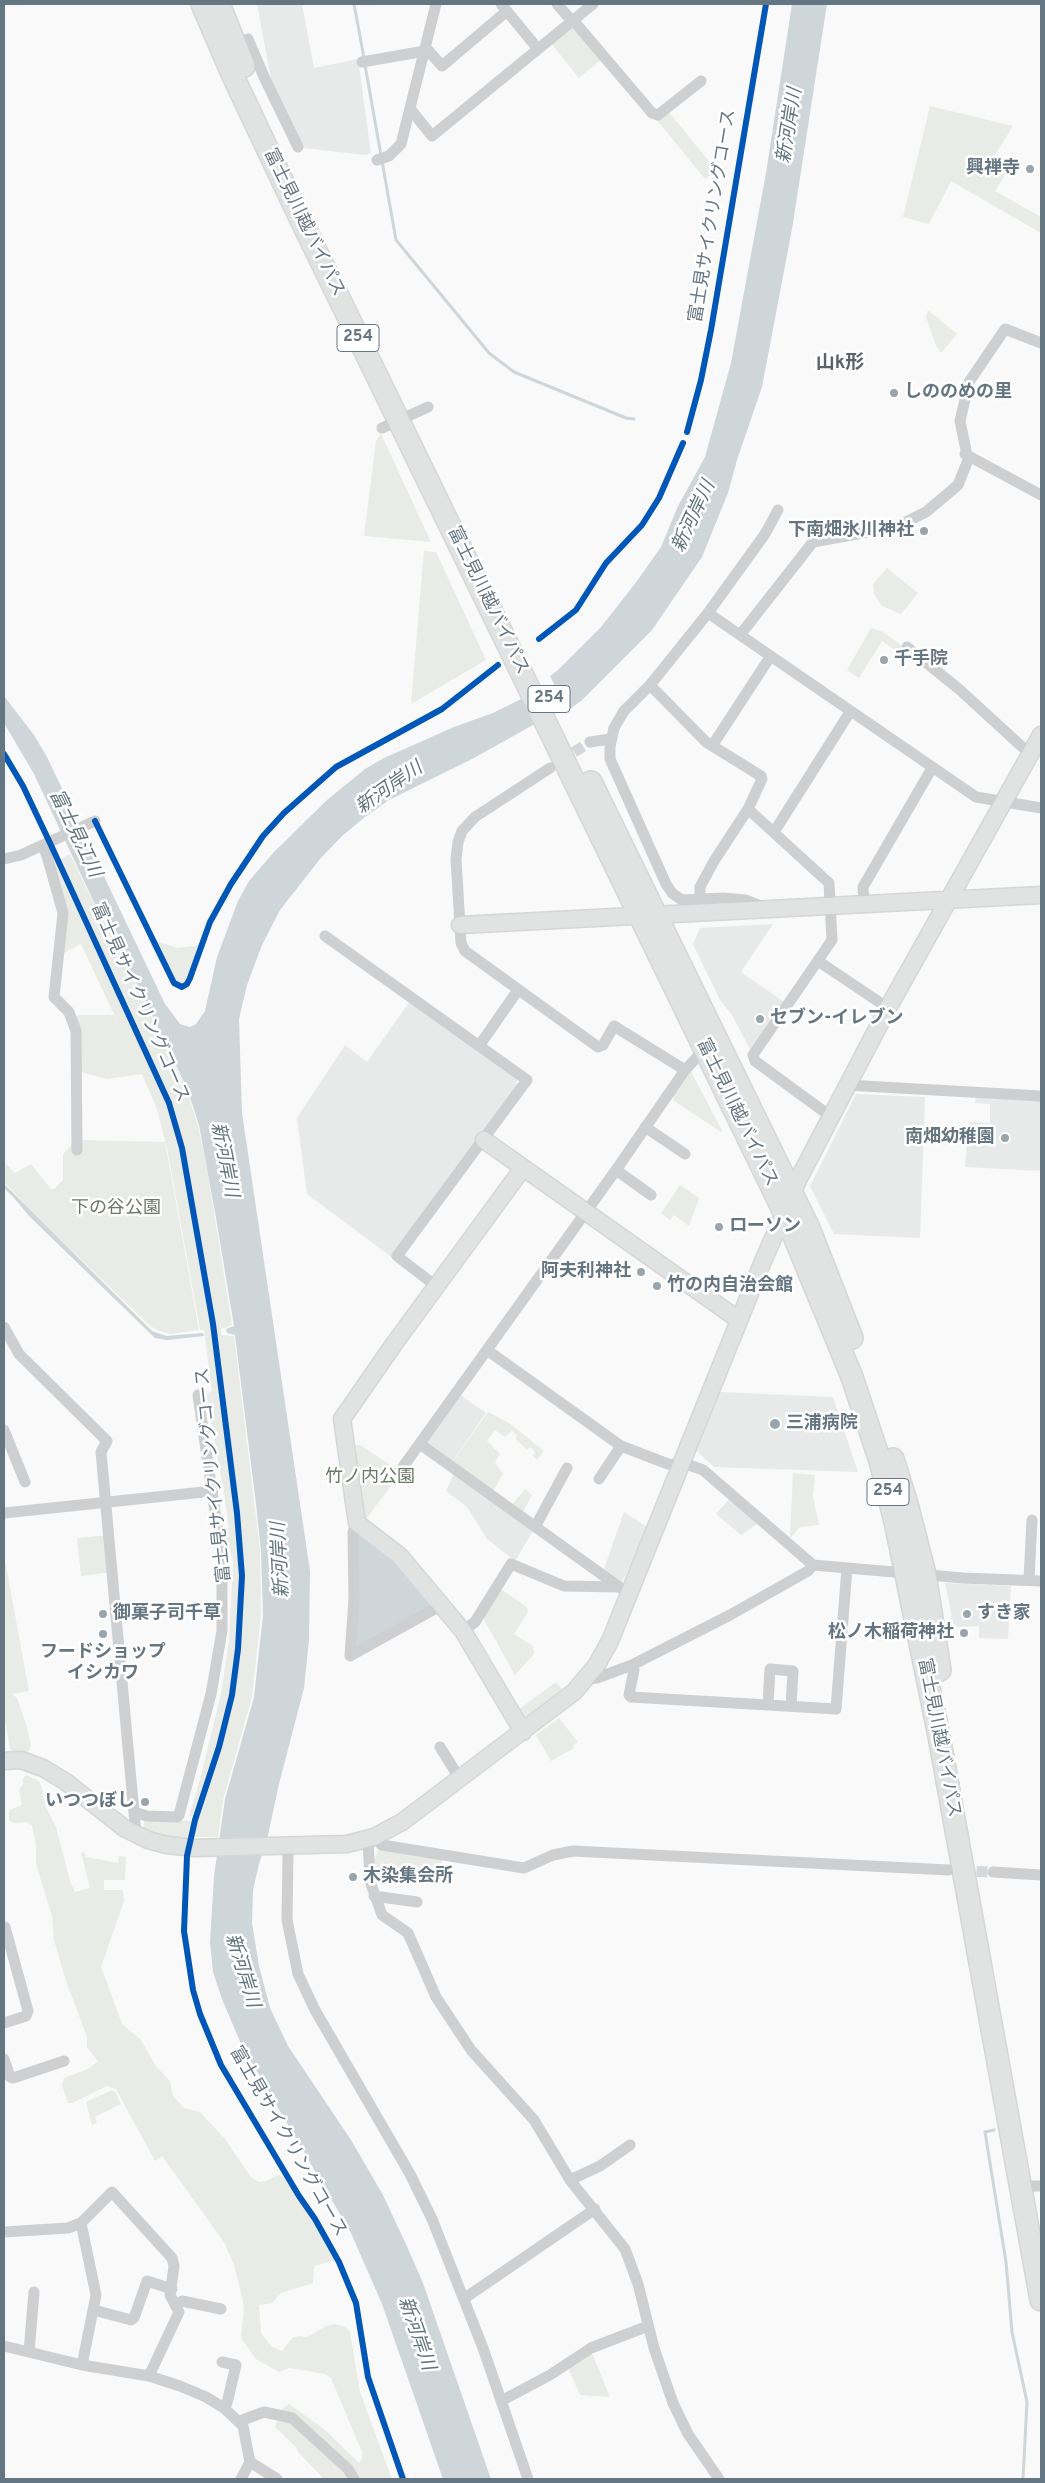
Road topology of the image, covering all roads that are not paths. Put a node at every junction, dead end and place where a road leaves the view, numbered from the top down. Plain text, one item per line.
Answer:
1 (202, 4) edge
2 (220, 4) edge
3 (436, 4) edge
4 (557, 4) edge
5 (592, 4) edge
6 (504, 7) edge
7 (572, 20) junction
8 (234, 43) junction
9 (538, 49) junction
10 (426, 50) junction
11 (365, 61) dead end
12 (700, 81) dead end
13 (411, 110) junction
14 (298, 148) dead end
15 (381, 159) dead end
16 (1041, 343) edge
17 (405, 418) junction
18 (965, 454) junction
19 (1041, 496) edge
20 (778, 510) dead end
21 (708, 613) junction
22 (740, 635) junction
23 (907, 646) dead end
24 (770, 657) junction
25 (650, 685) junction
26 (850, 712) junction
27 (1041, 735) edge
28 (610, 739) junction
29 (590, 742) tunnel mouth
30 (712, 746) junction
31 (1031, 755) junction
32 (550, 768) tunnel mouth
33 (932, 768) junction
34 (1003, 803) junction
35 (1041, 808) edge
36 (748, 809) junction
37 (96, 821) dead end
38 (774, 832) junction
39 (47, 844) junction
40 (4, 858) edge
41 (1041, 894) edge
42 (700, 899) junction
43 (947, 900) junction
44 (864, 904) junction
45 (832, 905) junction
46 (768, 909) junction
47 (648, 916) junction
48 (460, 925) junction
49 (325, 936) dead end
50 (818, 961) junction
51 (518, 990) junction
52 (888, 1008) junction
53 (479, 1046) junction
54 (704, 1050) junction
55 (685, 1070) junction
56 (846, 1085) junction
57 (1041, 1096) edge
58 (830, 1116) junction
59 (645, 1127) junction
60 (484, 1140) junction
61 (77, 1150) dead end
62 (685, 1154) dead end
63 (523, 1168) junction
64 (616, 1170) junction
65 (651, 1195) dead end
66 (788, 1203) junction
67 (585, 1212) junction
68 (436, 1286) junction
69 (738, 1320) junction
70 (4, 1327) edge
71 (487, 1350) junction
72 (198, 1396) dead end
73 (4, 1430) edge
74 (420, 1444) junction
75 (621, 1446) junction
76 (681, 1465) junction
77 (568, 1468) dead end
78 (400, 1471) dead end
79 (599, 1479) dead end
80 (25, 1482) dead end
81 (213, 1491) junction
82 (105, 1501) junction
83 (4, 1513) edge
84 (1032, 1520) dead end
85 (357, 1524) junction
86 (535, 1527) junction
87 (813, 1565) junction
88 (847, 1568) junction
89 (915, 1573) junction
90 (1029, 1579) junction
91 (1041, 1580) edge
92 (624, 1590) junction
93 (442, 1605) junction
94 (462, 1631) junction
95 (632, 1665) junction
96 (586, 1679) junction
97 (768, 1704) junction
98 (791, 1706) junction
99 (523, 1732) junction
100 (440, 1748) dead end
101 (4, 1761) edge
102 (460, 1779) junction
103 (134, 1812) junction
104 (136, 1835) junction
105 (371, 1838) junction
106 (285, 1850) junction
107 (949, 1870) tunnel mouth
108 (993, 1872) tunnel mouth
109 (1041, 1875) edge
110 (374, 1896) junction
111 (417, 1902) dead end
112 (6, 1927) dead end
113 (7, 1951) edge
114 (4, 2023) edge
115 (4, 2058) edge
116 (64, 2062) dead end
117 (630, 2145) dead end
118 (570, 2180) junction
119 (1032, 2186) edge
120 (595, 2209) junction
121 (81, 2223) junction
122 (1041, 2226) edge
123 (4, 2232) edge
124 (172, 2289) junction
125 (34, 2292) dead end
126 (465, 2298) junction
127 (1041, 2300) edge
128 (175, 2304) junction
129 (221, 2308) dead end
130 (94, 2310) junction
131 (648, 2326) junction
132 (4, 2346) edge
133 (29, 2352) junction
134 (222, 2362) dead end
135 (82, 2365) junction
136 (148, 2376) junction
137 (501, 2401) junction
138 (224, 2408) junction
139 (240, 2421) junction
140 (250, 2462) junction
141 (241, 2479) edge
142 (277, 2479) edge
143 (354, 2479) edge
144 (528, 2479) edge
145 (719, 2479) edge

1 - 17 highway, 富士見川越バイパス / 254
2 - 8 highway, 富士見川越バイパス / 254
3 - 10 street
4 - 7 street
5 - 7 street
6 - 9 street
6 - 10 street
7 - 9 street
7 - 12 street
8 - 14 street
8 - 17 highway, 富士見川越バイパス / 254
9 - 13 street
10 - 11 street
10 - 13 street
13 - 15 street
16 - 18 street
17 - 47 highway, 富士見川越バイパス / 254
18 - 19 street
18 - 22 street
20 - 21 street
21 - 22 street
21 - 25 street
22 - 24 street
23 - 31 street
24 - 26 street
24 - 30 street
25 - 28 street
25 - 30 street
26 - 33 street
26 - 38 street
27 - 31 street
28 - 29 street
28 - 42 street
30 - 36 street
31 - 34 street
32 - 48 street
33 - 34 street
33 - 44 street
34 - 35 street
34 - 43 street
36 - 38 street
36 - 42 street
37 - 39 street
38 - 45 street
39 - 40 street
39 - 61 street
41 - 43 street
42 - 46 street
43 - 44 street
43 - 52 street
44 - 45 street
45 - 46 street
45 - 50 street
46 - 47 street
47 - 48 street
47 - 54 highway, 富士見川越バイパス / 254
47 - 66 highway, 富士見川越バイパス / 254
48 - 51 street
49 - 53 street
50 - 52 street
50 - 58 street
51 - 53 street
51 - 55 street
52 - 56 street
53 - 60 street
54 - 55 street
54 - 66 highway, 富士見川越バイパス / 254
55 - 59 street
56 - 57 street
56 - 58 street
58 - 66 street
59 - 62 street
59 - 64 street
60 - 63 street
60 - 68 street
63 - 67 street
63 - 68 street
64 - 65 street
64 - 67 street
66 - 69 street
66 - 89 highway, 富士見川越バイパス / 254
67 - 69 street
67 - 71 street
68 - 85 street
69 - 76 street
70 - 82 street
71 - 74 street
71 - 75 street
72 - 81 street
73 - 80 street
74 - 78 street
74 - 86 street
75 - 76 street
75 - 79 street
76 - 87 street
76 - 92 street
77 - 86 street
81 - 82 street
81 - 103 street
82 - 83 street
82 - 103 street
84 - 90 street
85 - 93 street
85 - 93 street
86 - 92 street
87 - 88 street
87 - 95 street
88 - 89 street
88 - 98 street
89 - 90 street
89 - 119 highway, 富士見川越バイパス / 254
90 - 91 street
92 - 94 street
92 - 96 street
93 - 94 street
94 - 99 street
95 - 96 street
95 - 97 street
96 - 99 street
97 - 98 street
97 - 98 street
99 - 102 street
100 - 102 street
101 - 104 street
102 - 105 street
103 - 104 street
104 - 106 street
105 - 106 street
105 - 107 street
105 - 110 street
106 - 126 street
108 - 109 street
110 - 111 street
110 - 118 street
112 - 113 street
113 - 114 street
115 - 116 street
117 - 118 street
118 - 120 street
119 - 122 highway, 富士見川越バイパス / 254
119 - 127 highway, 富士見川越バイパス / 254
120 - 126 street
120 - 131 street
121 - 123 street
121 - 124 street
121 - 130 street
124 - 128 street
124 - 130 street
125 - 133 street
126 - 137 street
128 - 129 street
128 - 136 street
130 - 135 street
131 - 137 street
131 - 145 street
132 - 133 street
133 - 135 street
134 - 138 street
135 - 136 street
136 - 138 street
137 - 144 street
138 - 139 street
139 - 140 street
139 - 143 street
140 - 141 street
140 - 142 street

